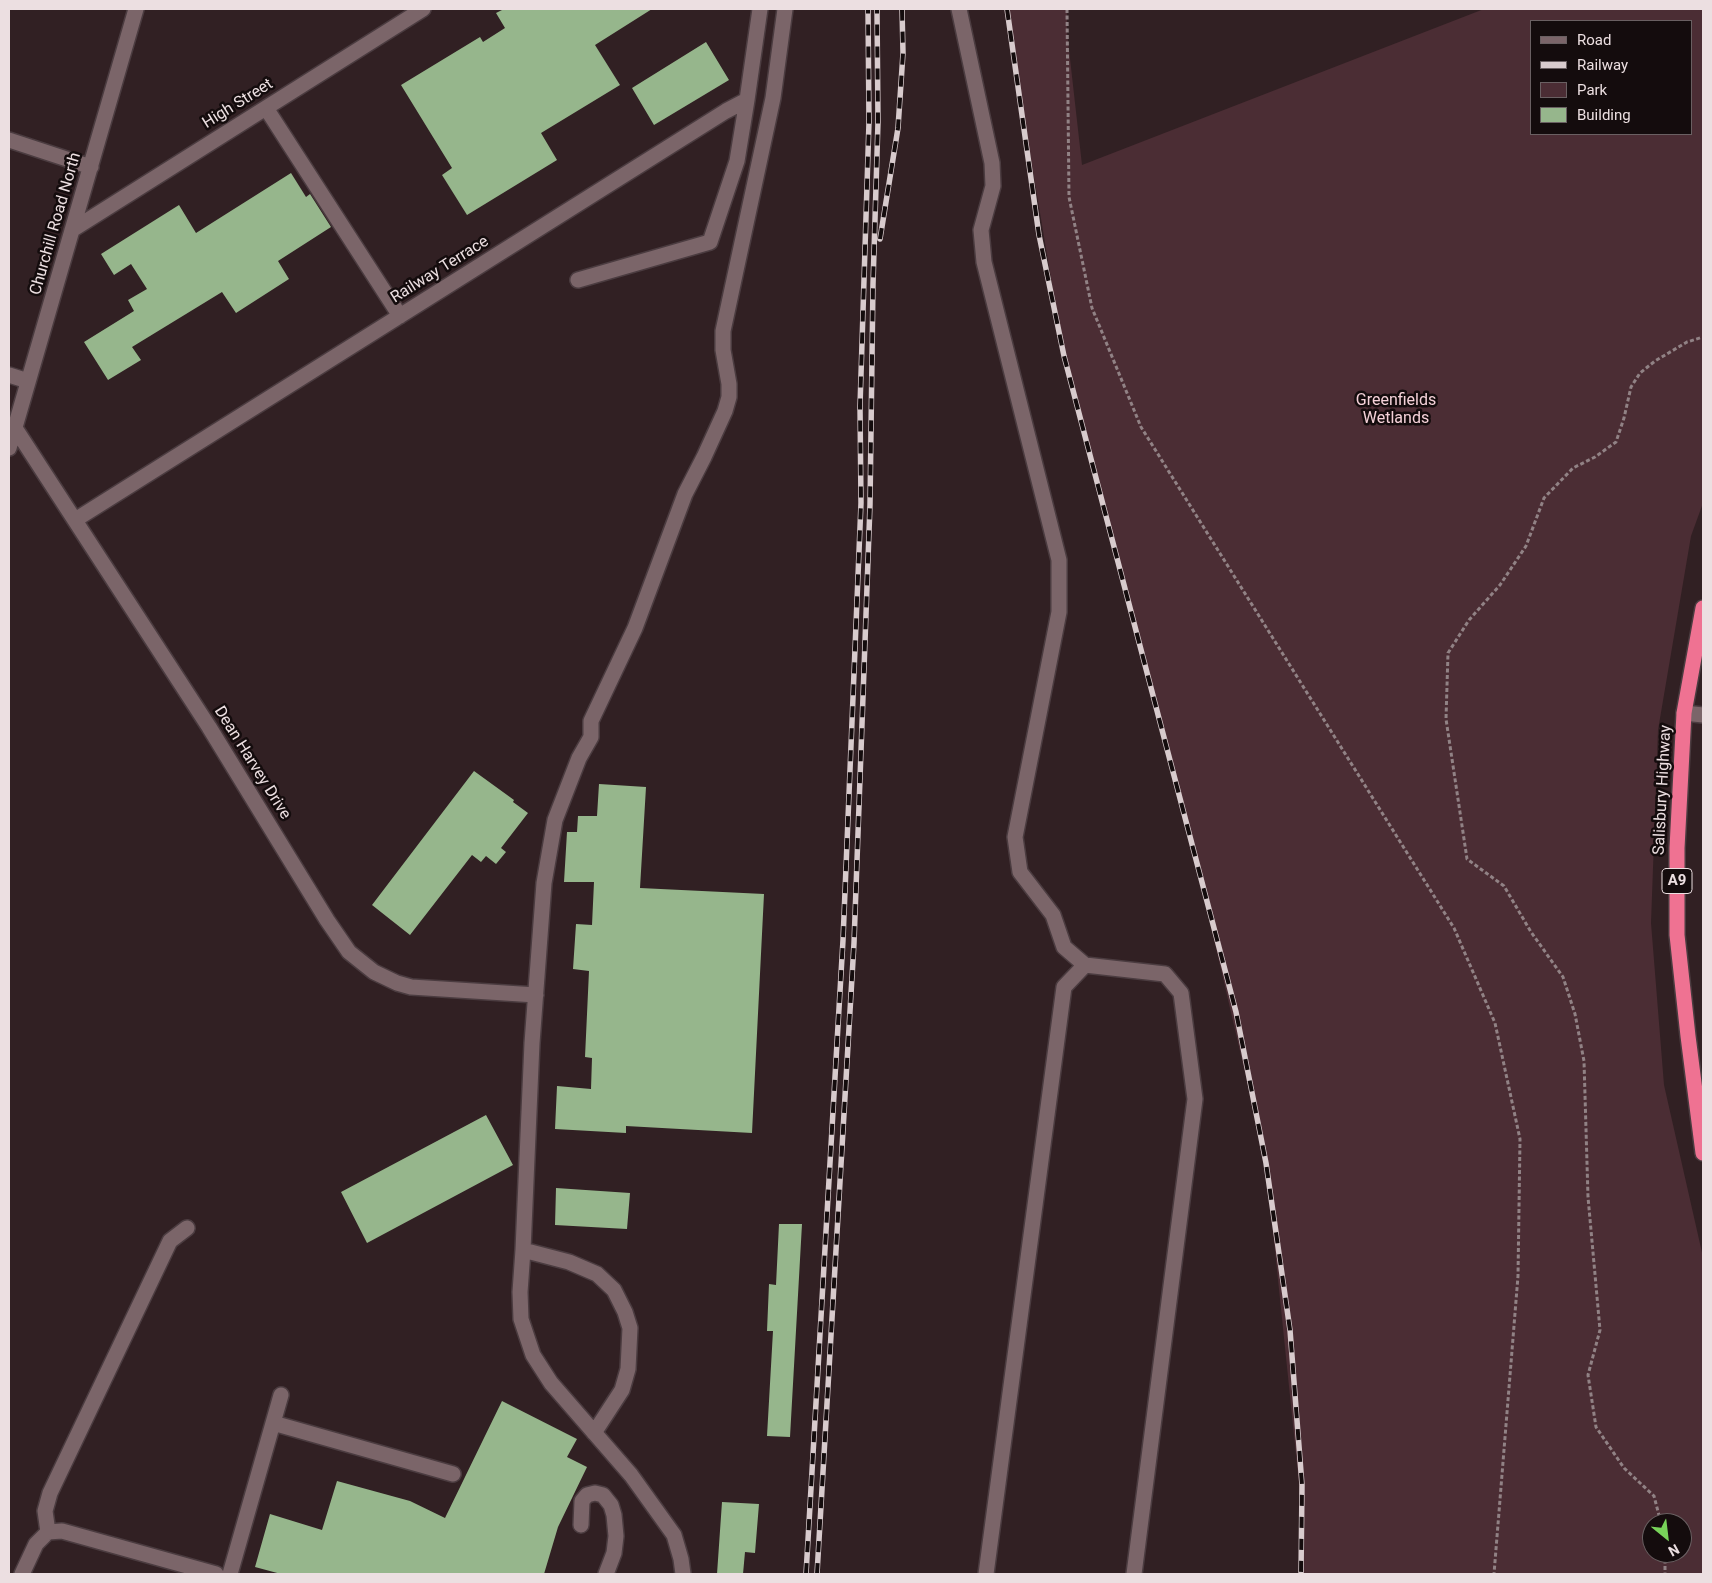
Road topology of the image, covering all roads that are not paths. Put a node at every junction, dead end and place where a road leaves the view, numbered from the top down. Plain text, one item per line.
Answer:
1 (136, 9) edge
2 (423, 9) edge
3 (760, 9) edge
4 (785, 9) edge
5 (959, 9) edge
6 (747, 100) junction
7 (266, 108) junction
8 (9, 140) edge
9 (91, 166) junction
10 (72, 230) junction
11 (578, 280) dead end
12 (400, 316) junction
13 (9, 376) edge
14 (28, 382) junction
15 (14, 428) junction
16 (9, 448) edge
17 (75, 520) junction
18 (1703, 608) edge
19 (1684, 713) junction
20 (1703, 715) edge
21 (1086, 964) junction
22 (536, 995) junction
23 (1703, 1154) edge
24 (187, 1228) dead end
25 (524, 1250) junction
26 (281, 1395) dead end
27 (273, 1423) junction
28 (594, 1433) junction
29 (453, 1474) dead end
30 (581, 1526) dead end
31 (48, 1532) junction
32 (22, 1574) edge
33 (216, 1574) edge
34 (230, 1574) edge
35 (606, 1574) edge
36 (683, 1574) edge
37 (986, 1574) edge
38 (1134, 1574) edge

1 - 9 street, Churchill Road North
2 - 7 street, High Street
3 - 6 street
4 - 22 street
5 - 21 street
6 - 11 street
6 - 12 street, Railway Terrace
7 - 10 street, High Street
7 - 12 street
8 - 9 street
9 - 10 street, Churchill Road North
10 - 14 street, Churchill Road North
12 - 17 street, Railway Terrace
13 - 14 street
14 - 15 street, Churchill Road North
15 - 16 street, Churchill Road North
15 - 17 street, Dean Harvey Drive
17 - 22 street, Dean Harvey Drive
18 - 19 highway, Salisbury Highway / A9
19 - 20 street
19 - 23 highway, Salisbury Highway / A9
21 - 37 street
21 - 38 street
22 - 25 street
24 - 31 street
25 - 28 street
25 - 28 street
26 - 27 street
27 - 29 street
27 - 34 street
28 - 36 street
30 - 35 street
31 - 32 street
31 - 33 street

